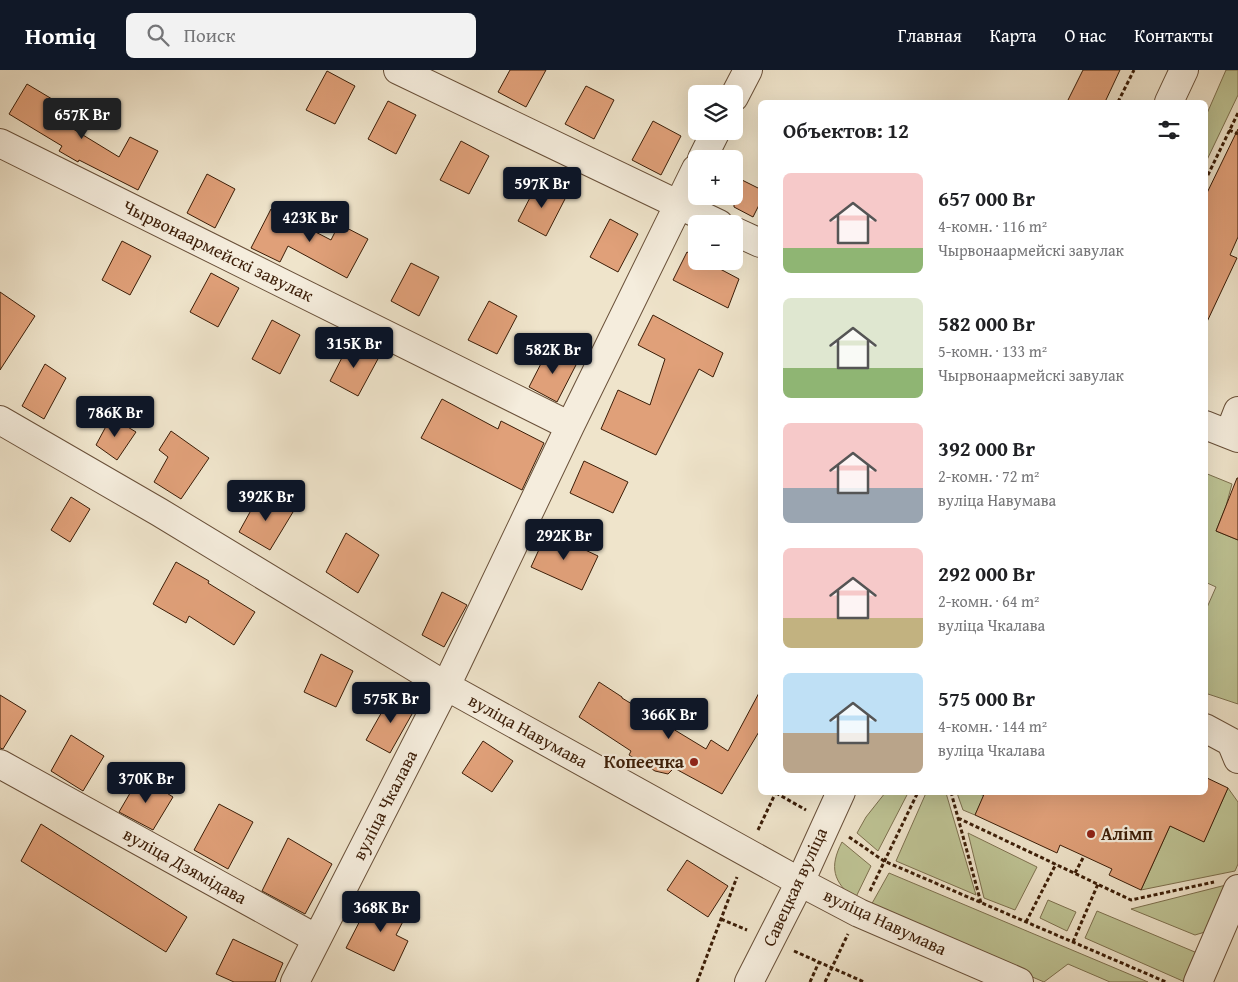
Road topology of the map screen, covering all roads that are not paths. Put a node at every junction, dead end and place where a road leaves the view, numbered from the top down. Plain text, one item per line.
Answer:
1 (398, 70) edge
2 (748, 70) edge
3 (1184, 70) edge
4 (740, 85) edge
5 (1170, 100) edge
6 (0, 144) edge
7 (688, 185) edge
8 (678, 205) junction
9 (700, 215) edge
10 (743, 235) edge
11 (758, 242) edge
12 (0, 420) edge
13 (570, 426) junction
14 (446, 686) junction
15 (1208, 730) edge
16 (1238, 759) edge
17 (0, 764) edge
18 (839, 795) edge
19 (800, 882) junction
20 (1228, 885) edge
21 (317, 939) junction
22 (294, 982) edge
23 (749, 982) edge
24 (1020, 982) edge
25 (1198, 982) edge

1 - 8 street
2 - 4 street
3 - 5 street
6 - 13 street, Чырвонаармейскі завулак
7 - 8 street, вуліца Чкалава
8 - 9 street
8 - 13 street, вуліца Чкалава
10 - 11 street
12 - 14 street, вуліца Навумава
13 - 14 street, вуліца Чкалава
14 - 19 street, вуліца Навумава
14 - 21 street, вуліца Чкалава
15 - 16 street
17 - 21 street, вуліца Дзямідава
18 - 19 street, Савецкая вуліца
19 - 23 street, Савецкая вуліца
19 - 24 street, вуліца Навумава
20 - 25 street
21 - 22 street, вуліца Чкалава

